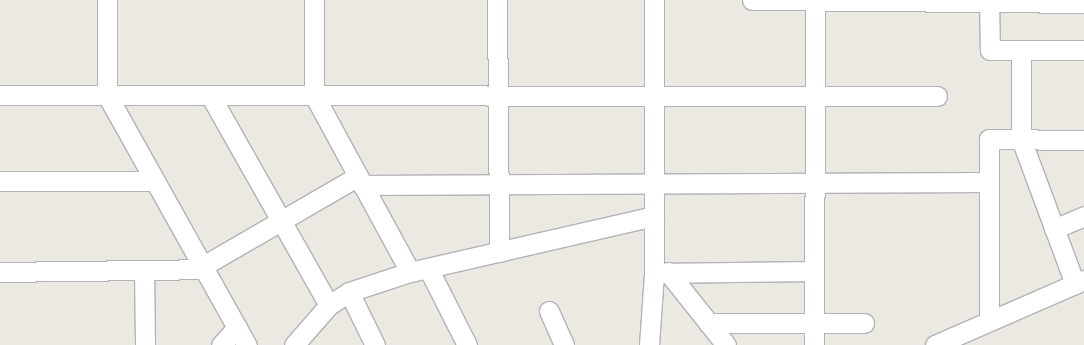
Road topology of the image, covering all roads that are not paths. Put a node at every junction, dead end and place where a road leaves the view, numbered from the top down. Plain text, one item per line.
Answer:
1 (107, 0) edge
2 (314, 0) edge
3 (497, 0) edge
4 (654, 0) edge
5 (752, 0) edge
6 (806, 0) edge
7 (989, 1) edge
8 (1084, 3) edge
9 (1021, 50) junction
10 (1084, 50) edge
11 (107, 95) junction
12 (210, 95) junction
13 (0, 96) edge
14 (314, 96) junction
15 (498, 96) junction
16 (654, 96) junction
17 (814, 96) junction
18 (937, 96) dead end
19 (1021, 139) junction
20 (1084, 140) edge
21 (360, 180) junction
22 (0, 181) edge
23 (155, 181) junction
24 (989, 182) junction
25 (814, 183) junction
26 (499, 184) junction
27 (654, 184) junction
28 (654, 216) junction
29 (1084, 216) edge
30 (282, 220) junction
31 (1054, 229) junction
32 (499, 252) junction
33 (204, 268) junction
34 (428, 268) junction
35 (144, 270) junction
36 (814, 271) junction
37 (0, 272) edge
38 (410, 272) junction
39 (661, 272) junction
40 (1080, 282) edge
41 (349, 292) junction
42 (329, 305) junction
43 (549, 311) dead end
44 (989, 321) junction
45 (708, 322) junction
46 (814, 323) junction
47 (864, 323) dead end
48 (237, 327) junction
49 (145, 345) edge
50 (221, 345) edge
51 (247, 345) edge
52 (294, 345) edge
53 (375, 345) edge
54 (467, 345) edge
55 (564, 345) edge
56 (649, 345) edge
57 (726, 345) edge
58 (814, 345) edge
59 (935, 345) edge

1 - 11 street
2 - 14 street
3 - 15 street
4 - 16 street
5 - 6 street
6 - 7 street
6 - 17 street
7 - 8 street
7 - 9 street
9 - 10 street
9 - 19 street
11 - 12 street
11 - 13 street
11 - 23 street
12 - 14 street
12 - 30 street
14 - 15 street
14 - 21 street
15 - 16 street
15 - 26 street
16 - 17 street
16 - 27 street
17 - 18 street
17 - 25 street
19 - 20 street
19 - 24 street
19 - 31 street
21 - 26 street
21 - 30 street
21 - 38 street
22 - 23 street
23 - 33 street
24 - 25 street
24 - 44 street
25 - 27 street
25 - 36 street
26 - 27 street
26 - 32 street
27 - 28 street
28 - 32 street
28 - 39 street
29 - 31 street
30 - 33 street
30 - 42 street
31 - 40 street
32 - 34 street
33 - 35 street
33 - 48 street
34 - 38 street
34 - 54 street
35 - 37 street
35 - 49 street
36 - 39 street
36 - 46 street
38 - 41 street
39 - 45 street
39 - 56 street
40 - 44 street
41 - 42 street
41 - 53 street
42 - 52 street
43 - 55 street
44 - 59 street
45 - 46 street
45 - 57 street
46 - 47 street
46 - 58 street
48 - 50 street
48 - 51 street

